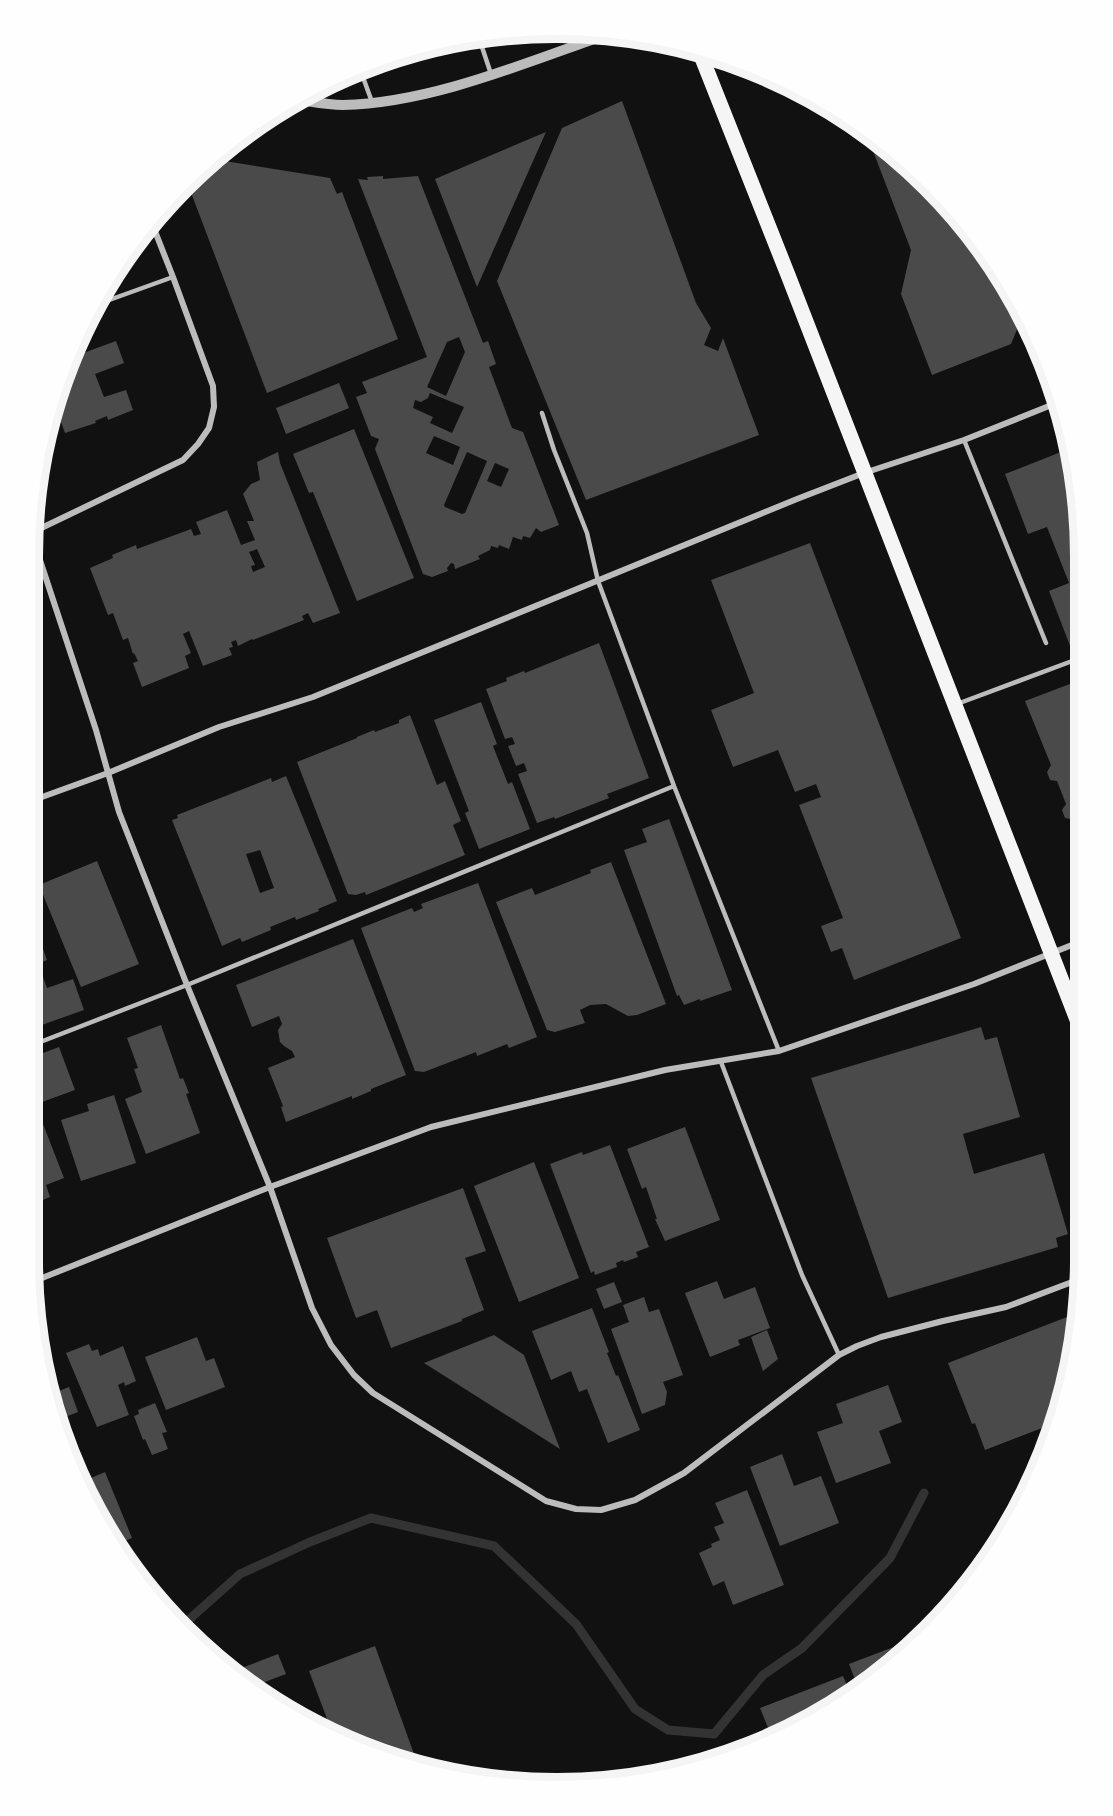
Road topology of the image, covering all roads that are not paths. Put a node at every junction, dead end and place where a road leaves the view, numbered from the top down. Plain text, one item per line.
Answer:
1 (590, 40) edge
2 (481, 44) edge
3 (703, 61) edge
4 (491, 74) junction
5 (363, 76) edge
6 (311, 101) edge
7 (372, 102) junction
8 (155, 230) edge
9 (173, 277) junction
10 (106, 301) edge
11 (1051, 405) edge
12 (542, 412) dead end
13 (964, 440) junction
14 (864, 473) junction
15 (40, 529) edge
16 (39, 558) edge
17 (598, 581) junction
18 (1046, 643) dead end
19 (1074, 660) edge
20 (955, 705) junction
21 (108, 772) junction
22 (674, 786) junction
23 (39, 798) edge
24 (1074, 944) edge
25 (1052, 953) junction
26 (187, 986) junction
27 (1074, 1011) edge
28 (39, 1043) edge
29 (779, 1051) junction
30 (721, 1062) junction
31 (270, 1187) junction
32 (40, 1279) edge
33 (1073, 1282) edge
34 (839, 1355) junction

1 - 4 street
2 - 4 lane
3 - 14 main road
4 - 7 street
5 - 7 lane
6 - 7 street
8 - 9 street
9 - 10 lane
9 - 15 street
11 - 13 street
12 - 17 lane
13 - 14 street
13 - 18 lane
14 - 17 street
14 - 20 main road
16 - 21 street
17 - 21 street
17 - 22 lane
19 - 20 lane
20 - 25 main road
21 - 23 street
21 - 26 street
22 - 26 lane
22 - 29 lane
24 - 25 street
25 - 27 main road
25 - 29 street
26 - 28 lane
26 - 31 street
29 - 30 street
30 - 31 street
30 - 34 lane
31 - 32 street
31 - 34 street
33 - 34 street

